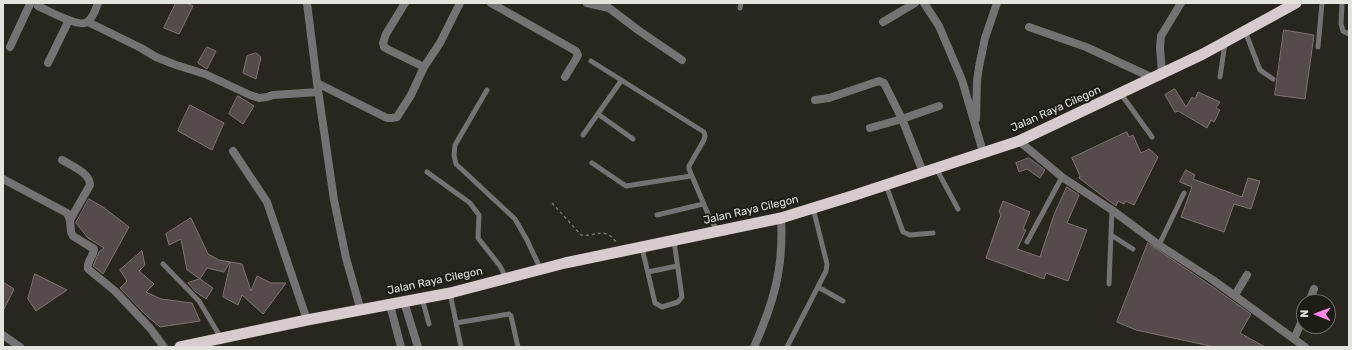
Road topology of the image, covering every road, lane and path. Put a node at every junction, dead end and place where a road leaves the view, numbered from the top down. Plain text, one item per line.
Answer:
1 (98, 3) edge
2 (307, 3) edge
3 (405, 3) edge
4 (460, 3) edge
5 (491, 3) edge
6 (588, 3) edge
7 (915, 3) edge
8 (924, 3) edge
9 (997, 3) edge
10 (1181, 3) edge
11 (1322, 3) edge
12 (1342, 3) edge
13 (34, 4) edge
14 (611, 5) edge
15 (1289, 5) edge
16 (70, 20) junction
17 (88, 22) junction
18 (883, 22) dead end
19 (1029, 27) dead end
20 (1245, 31) junction
21 (1349, 34) edge
22 (1225, 42) junction
23 (10, 47) dead end
24 (1318, 47) dead end
25 (682, 60) dead end
26 (591, 61) dead end
27 (48, 63) dead end
28 (424, 67) junction
29 (1158, 76) junction
30 (565, 77) dead end
31 (1220, 77) dead end
32 (1273, 79) dead end
33 (621, 81) junction
34 (317, 87) junction
35 (487, 90) dead end
36 (1121, 94) junction
37 (815, 100) dead end
38 (939, 106) dead end
39 (598, 114) junction
40 (902, 119) junction
41 (870, 128) dead end
42 (976, 128) junction
43 (583, 135) dead end
44 (1152, 137) dead end
45 (633, 139) dead end
46 (1019, 141) junction
47 (233, 151) dead end
48 (983, 152) junction
49 (62, 160) dead end
50 (592, 163) dead end
51 (936, 168) junction
52 (427, 172) dead end
53 (923, 172) junction
54 (691, 176) junction
55 (1062, 177) junction
56 (3, 180) edge
57 (886, 185) junction
58 (1184, 193) dead end
59 (552, 204) dead end
60 (703, 204) junction
61 (813, 208) junction
62 (958, 208) dead end
63 (1112, 210) junction
64 (657, 215) dead end
65 (781, 218) junction
66 (70, 220) junction
67 (718, 232) junction
68 (933, 233) dead end
69 (1111, 235) junction
70 (674, 241) junction
71 (1027, 242) dead end
72 (1159, 245) junction
73 (642, 248) junction
74 (1133, 249) dead end
75 (623, 252) junction
76 (163, 264) dead end
77 (677, 266) junction
78 (541, 270) junction
79 (648, 272) junction
80 (1246, 275) dead end
81 (506, 278) junction
82 (1109, 284) dead end
83 (818, 287) junction
84 (1314, 289) dead end
85 (450, 293) junction
86 (1312, 294) edge
87 (1235, 295) junction
88 (422, 298) junction
89 (843, 301) dead end
90 (404, 302) junction
91 (390, 305) junction
92 (361, 311) junction
93 (307, 320) junction
94 (456, 323) junction
95 (429, 324) dead end
96 (1296, 334) edge
97 (3, 335) edge
98 (221, 338) junction
99 (1294, 339) junction
100 (20, 347) edge
101 (164, 347) edge
102 (180, 347) edge
103 (401, 347) edge
104 (418, 347) edge
105 (461, 347) edge
106 (518, 347) edge
107 (754, 347) edge
108 (787, 347) edge
109 (1304, 347) edge

1 - 17 street
2 - 34 street
3 - 28 street
4 - 28 street
5 - 30 street
6 - 14 street
7 - 18 street
8 - 42 street
9 - 42 street
10 - 29 street
11 - 24 lane
12 - 21 lane
13 - 16 street
13 - 23 street
14 - 25 street
15 - 20 highway, Jalan Raya Cilegon
16 - 17 street
16 - 27 street
17 - 34 street
19 - 29 street
20 - 22 highway, Jalan Raya Cilegon
20 - 32 lane
22 - 29 highway, Jalan Raya Cilegon
22 - 31 lane
26 - 33 lane
28 - 34 street
29 - 36 highway, Jalan Raya Cilegon
33 - 39 lane
33 - 54 lane
34 - 92 street
35 - 78 lane
36 - 44 lane
36 - 46 highway, Jalan Raya Cilegon
37 - 40 street
38 - 40 street
39 - 43 lane
39 - 45 lane
40 - 41 street
40 - 53 street
42 - 48 street
46 - 48 highway, Jalan Raya Cilegon
46 - 55 street
47 - 93 street
48 - 51 highway, Jalan Raya Cilegon
49 - 66 street
50 - 54 lane
51 - 53 highway, Jalan Raya Cilegon
51 - 62 lane
52 - 81 lane
53 - 57 highway, Jalan Raya Cilegon
54 - 60 lane
55 - 63 street
55 - 71 lane
56 - 66 street
57 - 61 highway, Jalan Raya Cilegon
57 - 68 lane
58 - 72 lane
59 - 75 path
60 - 64 lane
60 - 67 lane
61 - 65 highway, Jalan Raya Cilegon
61 - 83 lane
63 - 69 lane
63 - 72 street
65 - 67 highway, Jalan Raya Cilegon
65 - 107 street
66 - 101 street
67 - 70 highway, Jalan Raya Cilegon
69 - 74 lane
69 - 82 lane
70 - 73 highway, Jalan Raya Cilegon
70 - 77 lane
72 - 87 street
73 - 75 highway, Jalan Raya Cilegon
73 - 79 lane
75 - 78 highway, Jalan Raya Cilegon
76 - 98 lane
77 - 79 lane
77 - 79 lane
78 - 81 highway, Jalan Raya Cilegon
80 - 87 street
81 - 85 highway, Jalan Raya Cilegon
83 - 89 lane
83 - 108 lane
84 - 86 street
85 - 88 highway, Jalan Raya Cilegon
85 - 94 lane
87 - 99 street
88 - 90 highway, Jalan Raya Cilegon
88 - 95 lane
90 - 91 highway, Jalan Raya Cilegon
90 - 104 street
91 - 92 highway, Jalan Raya Cilegon
91 - 103 street
92 - 93 highway, Jalan Raya Cilegon
93 - 98 highway, Jalan Raya Cilegon
94 - 105 lane
94 - 106 lane
96 - 99 street
97 - 100 street
98 - 102 highway, Jalan Raya Cilegon
99 - 109 street

